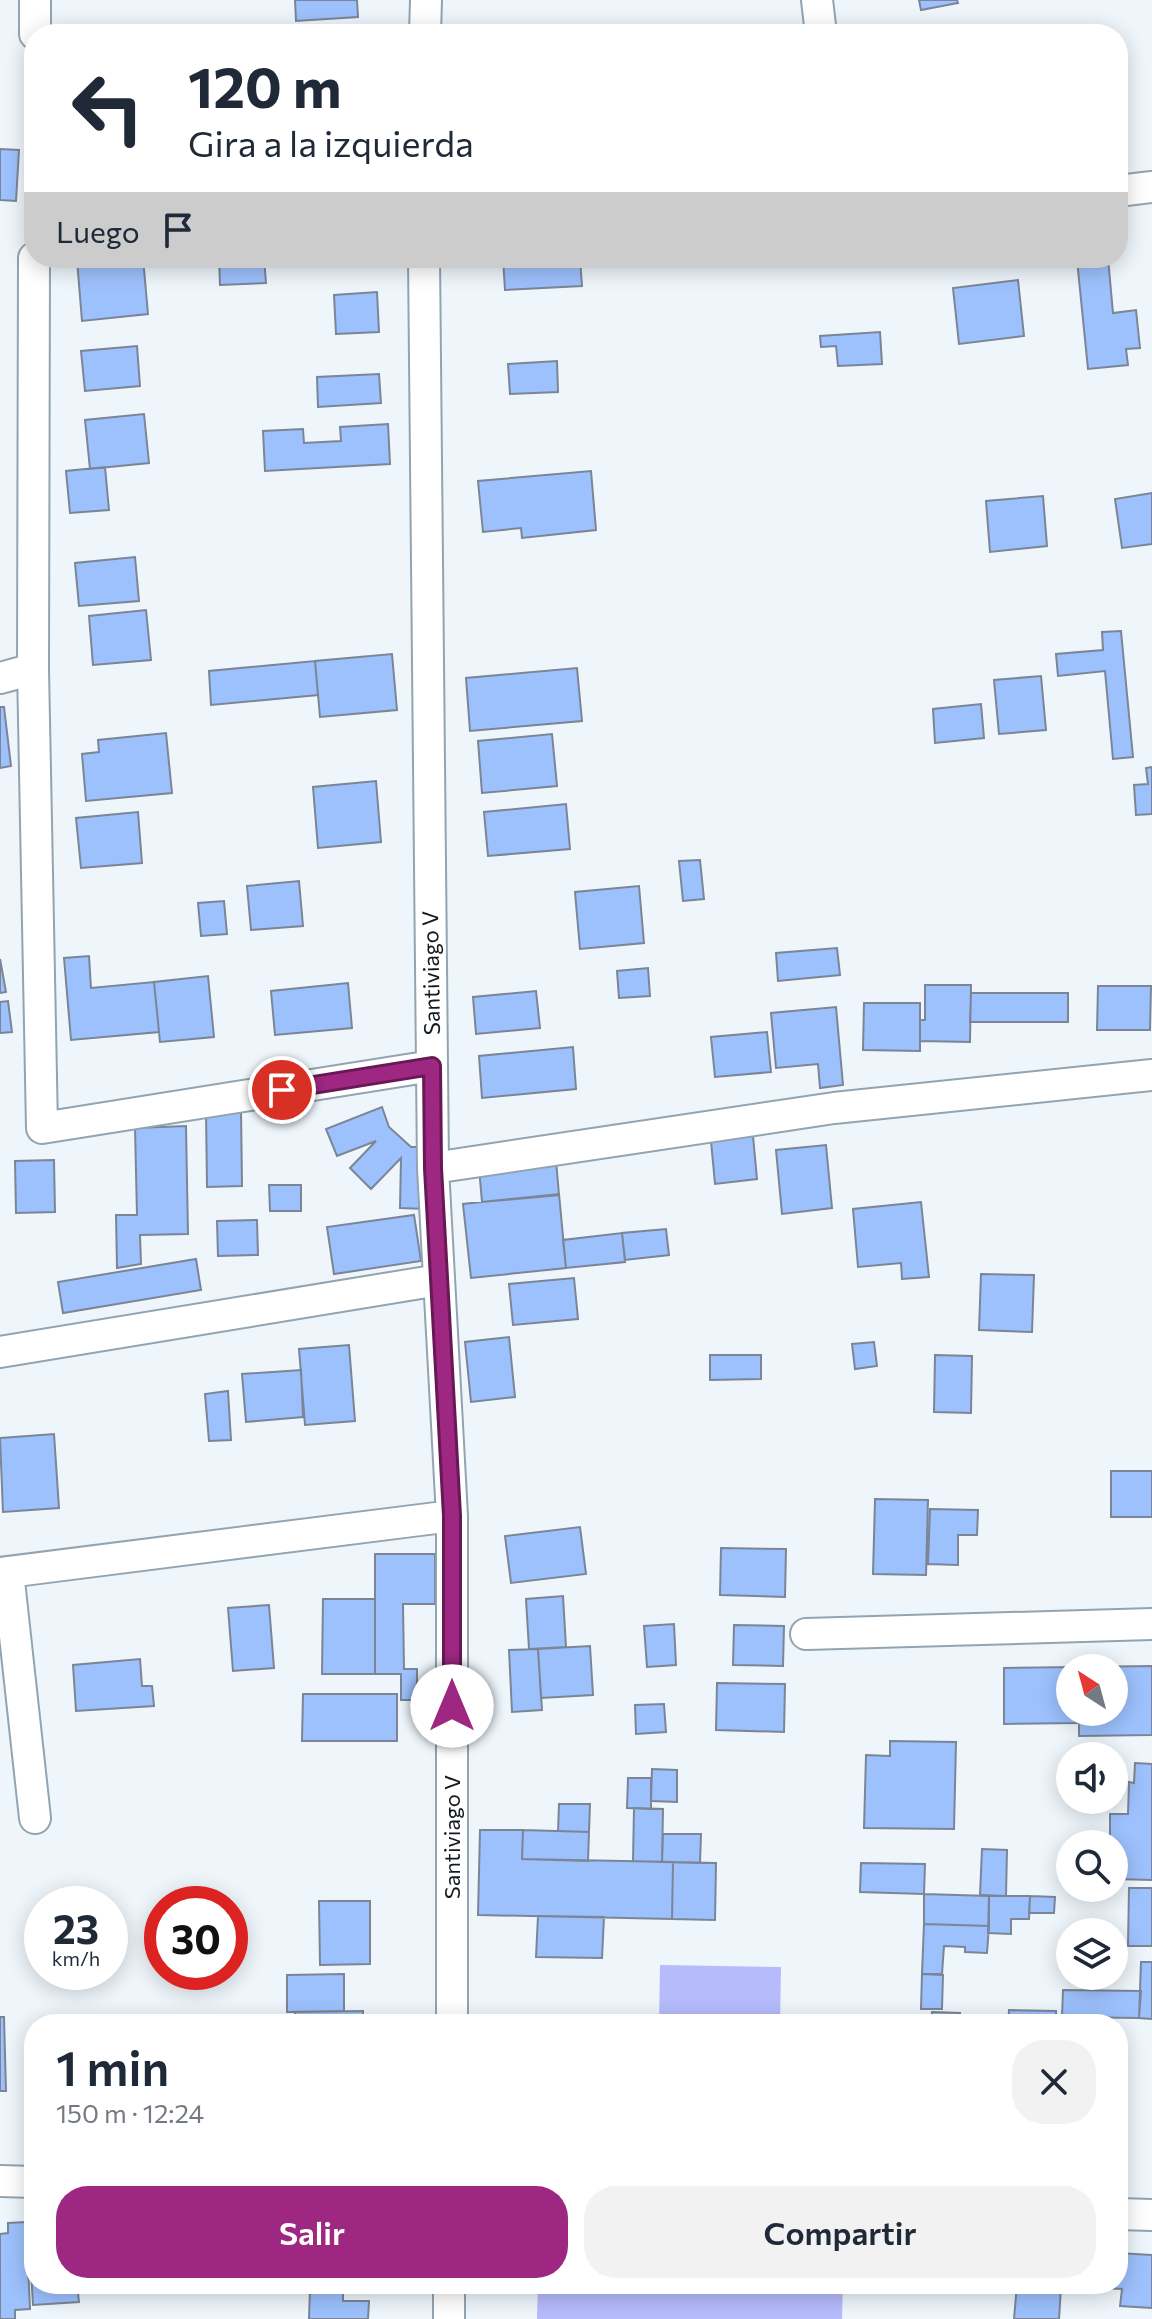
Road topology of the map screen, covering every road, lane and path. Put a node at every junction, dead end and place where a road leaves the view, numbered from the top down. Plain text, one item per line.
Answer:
1 (35, 0) edge
2 (426, 0) edge
3 (817, 0) edge
4 (35, 24) edge
5 (425, 24) edge
6 (820, 24) edge
7 (1152, 187) edge
8 (1128, 190) edge
9 (34, 268) edge
10 (424, 268) edge
11 (33, 669) junction
12 (0, 678) edge
13 (432, 1066) junction
14 (1152, 1075) edge
15 (433, 1168) junction
16 (439, 1280) junction
17 (0, 1352) edge
18 (452, 1516) junction
19 (4, 1572) edge
20 (1152, 1624) edge
21 (806, 1634) dead end
22 (35, 1818) dead end
23 (452, 2014) edge
24 (0, 2181) edge
25 (24, 2182) edge
26 (1128, 2214) edge
27 (1152, 2215) edge
28 (449, 2294) edge
29 (449, 2319) edge

1 - 4 street
2 - 5 street
3 - 6 street
7 - 8 street
9 - 11 street
10 - 13 street, Santiviago V
11 - 12 street
11 - 13 street
13 - 15 street, Santiviago V
14 - 15 street
15 - 16 street, Santiviago V
16 - 17 street
16 - 18 street, Santiviago V
18 - 19 street
18 - 23 street, Santiviago V
19 - 22 street
20 - 21 street
24 - 25 street
26 - 27 street
28 - 29 street

